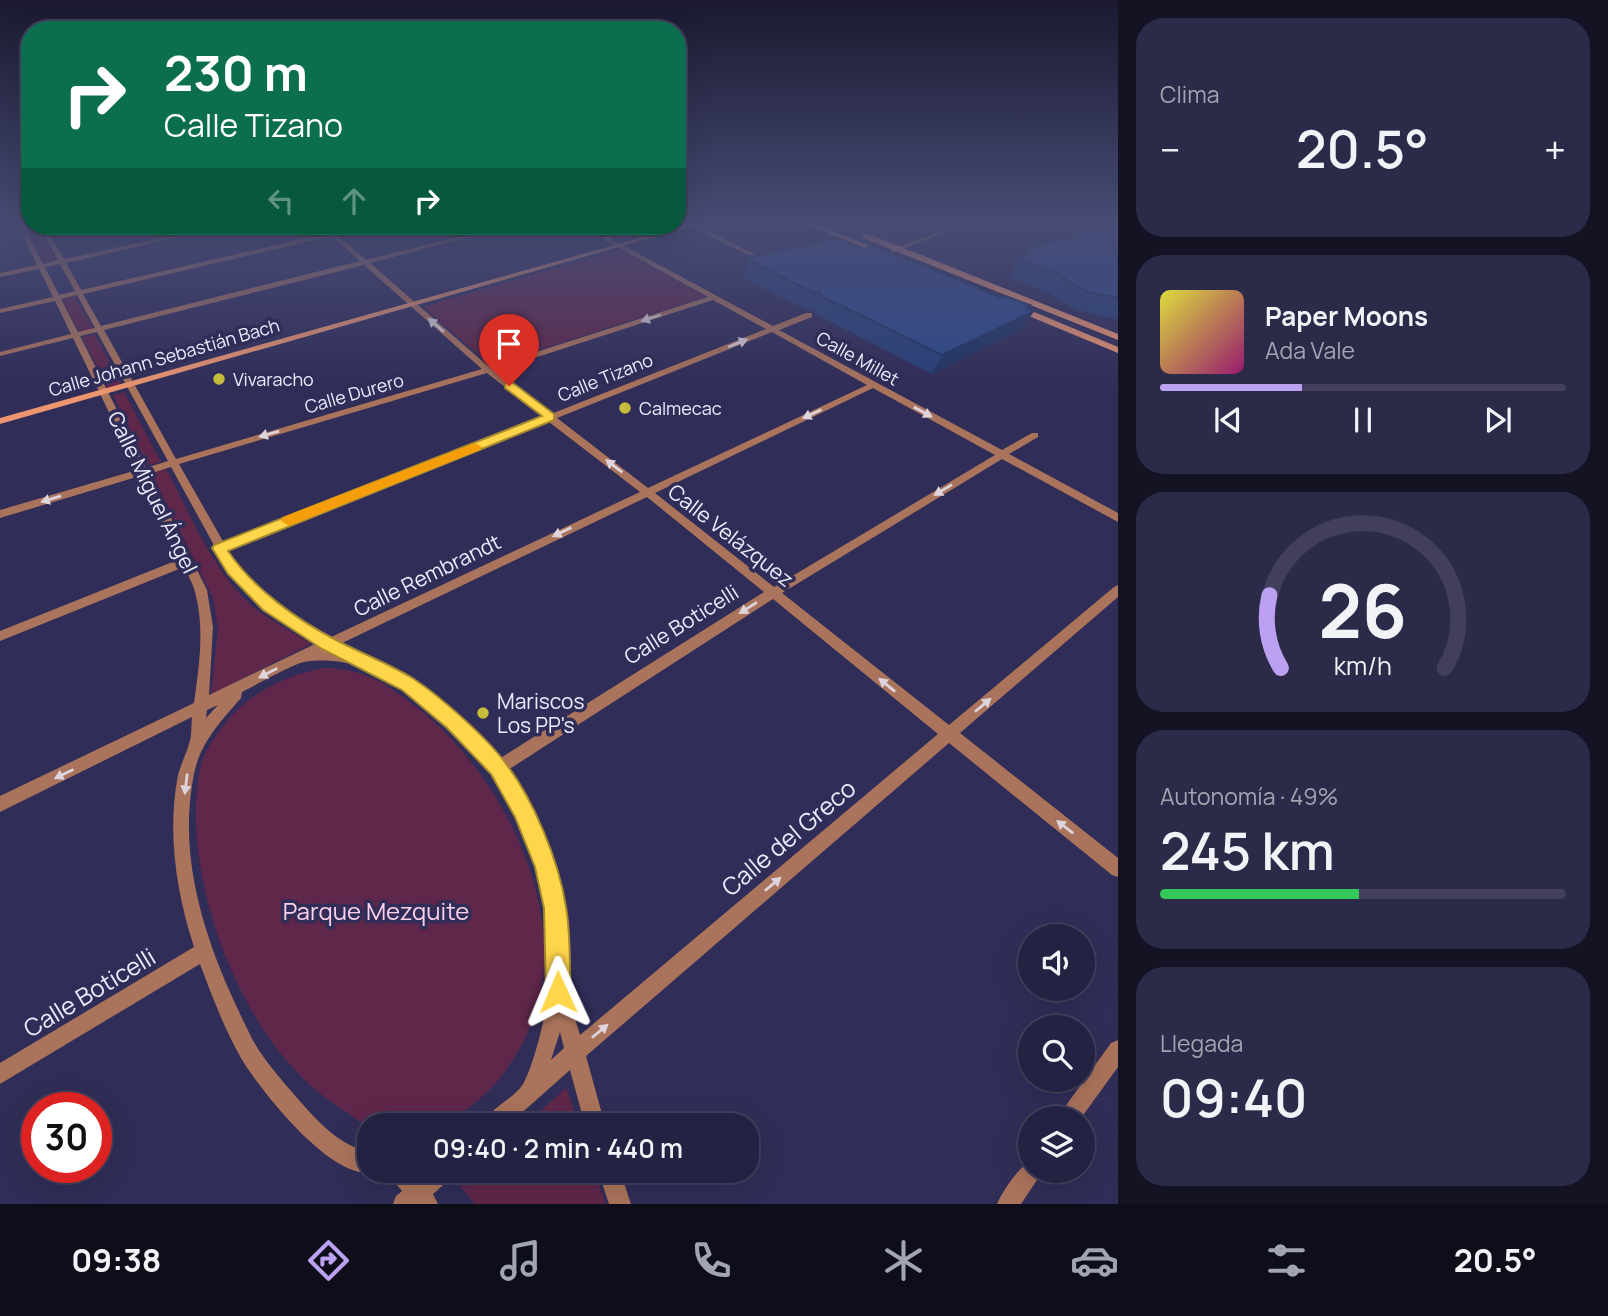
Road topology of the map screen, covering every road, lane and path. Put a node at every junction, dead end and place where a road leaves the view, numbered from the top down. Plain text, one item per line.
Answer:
1 (49, 279) edge
2 (72, 279) edge
3 (130, 279) edge
4 (296, 279) edge
5 (384, 279) edge
6 (504, 279) edge
7 (683, 279) edge
8 (973, 279) edge
9 (79, 292) junction
10 (57, 297) junction
11 (716, 297) junction
12 (1004, 303) edge
13 (413, 305) junction
14 (0, 311) edge
15 (809, 314) dead end
16 (99, 329) junction
17 (773, 329) junction
18 (76, 335) junction
19 (1118, 337) edge
20 (1118, 350) edge
21 (0, 354) edge
22 (488, 370) junction
23 (873, 385) junction
24 (130, 386) junction
25 (104, 393) junction
26 (550, 417) junction
27 (0, 421) edge
28 (1035, 435) dead end
29 (1001, 455) junction
30 (172, 463) junction
31 (144, 472) junction
32 (646, 492) junction
33 (0, 514) edge
34 (1118, 519) edge
35 (219, 548) junction
36 (188, 561) junction
37 (1118, 590) edge
38 (773, 592) junction
39 (0, 636) edge
40 (328, 644) junction
41 (300, 657) junction
42 (357, 660) junction
43 (244, 686) junction
44 (200, 709) junction
45 (948, 734) junction
46 (197, 738) junction
47 (498, 768) junction
48 (0, 804) edge
49 (1118, 869) edge
50 (204, 951) junction
51 (558, 992) junction
52 (1118, 1050) edge
53 (575, 1052) junction
54 (0, 1074) edge
55 (530, 1093) junction
56 (1078, 1106) edge
57 (507, 1113) edge
58 (592, 1113) edge
59 (357, 1161) edge
60 (407, 1183) edge
61 (431, 1183) edge
62 (613, 1183) edge
63 (1023, 1183) edge
64 (416, 1200) edge
65 (620, 1204) edge
66 (1008, 1204) edge

1 - 10 street, Calle Miguel Ángel
2 - 9 street, Calle Miguel Ángel
3 - 9 street
4 - 16 street
5 - 13 street, Calle Velázquez
6 - 13 street, Calle Johann Sebastián Bach
7 - 11 street, Calle Millet
8 - 19 street
9 - 10 street
9 - 16 street, Calle Miguel Ángel
10 - 14 street
10 - 18 street, Calle Miguel Ángel
11 - 17 street, Calle Millet
11 -> 22 street, Calle Durero
12 - 20 street
22 -> 13 street, Calle Velázquez
13 - 24 street, Calle Johann Sebastián Bach
15 - 17 street, Calle Tizano
16 - 18 street
16 - 24 street, Calle Miguel Ángel
17 - 23 street, Calle Millet
26 -> 17 street, Calle Tizano
18 - 21 street
18 - 25 street, Calle Miguel Ángel
22 - 26 street, Calle Velázquez
22 -> 30 street, Calle Durero
23 -> 29 street, Calle Millet
23 -> 32 street, Calle Rembrandt
24 - 25 street, Calle Johann Sebastián Bach
24 - 30 street, Calle Miguel Ángel
25 - 27 street, Calle Johann Sebastián Bach
25 - 31 street, Calle Miguel Ángel
32 -> 26 street, Calle Velázquez
26 - 35 street, Calle Tizano
28 - 29 street, Calle Boticelli
29 - 34 street, Calle Millet
29 -> 38 street, Calle Boticelli
30 - 31 street, Calle Durero
30 - 35 street, Calle Miguel Ángel
31 -> 33 street, Calle Durero
31 - 36 street, Calle Miguel Ángel
32 - 38 street, Calle Velázquez
32 -> 40 street, Calle Rembrandt
35 - 40 street, Calle Miguel Ángel
36 - 39 street
36 - 44 street, Calle Miguel Ángel
45 -> 37 street, Calle del Greco
45 -> 38 street, Calle Velázquez
38 -> 47 street, Calle Boticelli
40 - 41 street, Calle Rembrandt
40 - 42 street, Calle Miguel Ángel
41 - 42 street, Calle Miguel Ángel
41 -> 43 street, Calle Rembrandt
42 - 47 street, Calle Miguel Ángel
43 - 44 street, Calle Rembrandt
43 - 46 street, Calle Miguel Ángel
44 - 46 street, Calle Miguel Ángel
44 -> 48 street, Calle Rembrandt
49 -> 45 street, Calle Velázquez
53 -> 45 street, Calle del Greco
46 -> 50 street, Calle Miguel Ángel
47 - 51 street, Calle Miguel Ángel
50 - 54 street, Calle Boticelli
50 - 59 street, Calle Miguel Ángel
51 - 53 street, Calle Miguel Ángel
51 - 55 street, Calle Miguel Ángel
52 - 56 street
53 - 55 street, Calle del Greco
53 - 58 street, Calle Miguel Ángel
55 - 57 street, Calle del Greco
60 - 64 street
61 - 64 street
62 - 65 street
63 - 66 street

